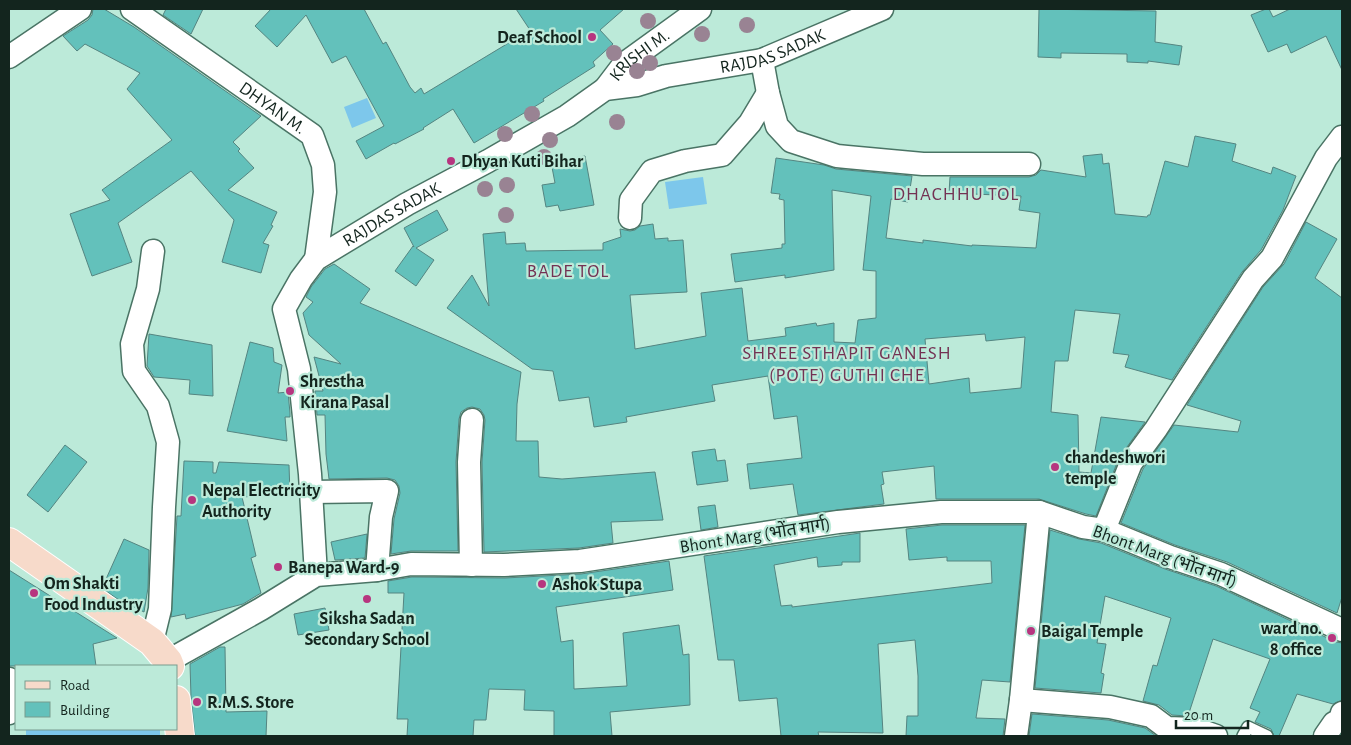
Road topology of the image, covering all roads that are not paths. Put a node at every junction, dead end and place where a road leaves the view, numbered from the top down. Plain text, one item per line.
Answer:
1 (80, 9) edge
2 (132, 9) edge
3 (700, 9) edge
4 (882, 9) edge
5 (9, 56) edge
6 (762, 60) junction
7 (605, 89) junction
8 (768, 93) junction
9 (1342, 137) edge
10 (1029, 164) dead end
11 (630, 218) dead end
12 (153, 251) dead end
13 (316, 259) junction
14 (472, 420) dead end
15 (311, 492) junction
16 (1039, 512) junction
17 (1104, 530) junction
18 (9, 542) edge
19 (471, 565) junction
20 (377, 570) junction
21 (316, 575) junction
22 (1342, 630) edge
23 (163, 656) edge
24 (1022, 700) junction
25 (1342, 713) edge
26 (178, 718) edge
27 (180, 736) edge
28 (1016, 736) edge
29 (1216, 736) edge
30 (1243, 736) edge
31 (1267, 736) edge
32 (1325, 736) edge

1 - 5 street
2 - 13 street, DHYAN M.
3 - 7 street, KRISHI M.
4 - 6 street, RAJDAS SADAK
6 - 7 street, RAJDAS SADAK
6 - 8 street
7 - 13 street, RAJDAS SADAK
8 - 10 street
8 - 11 street
9 - 17 street
12 - 23 street
13 - 15 street, RAJDAS SADAK
14 - 19 street
15 - 20 street
15 - 21 street, RAJDAS SADAK
16 - 17 street, Bhont Marg (भाेंत मार्ग)
16 - 19 street, Bhont Marg (भाेंत मार्ग)
16 - 24 street
17 - 22 street, Bhont Marg (भाेंत मार्ग)
18 - 23 main road
19 - 20 street, Bhont Marg (भाेंत मार्ग)
20 - 21 street, Bhont Marg (भाेंत मार्ग)
21 - 23 street, Bhont Marg (भाेंत मार्ग)
24 - 28 street
24 - 29 street
25 - 32 street
26 - 27 main road
30 - 31 lane

